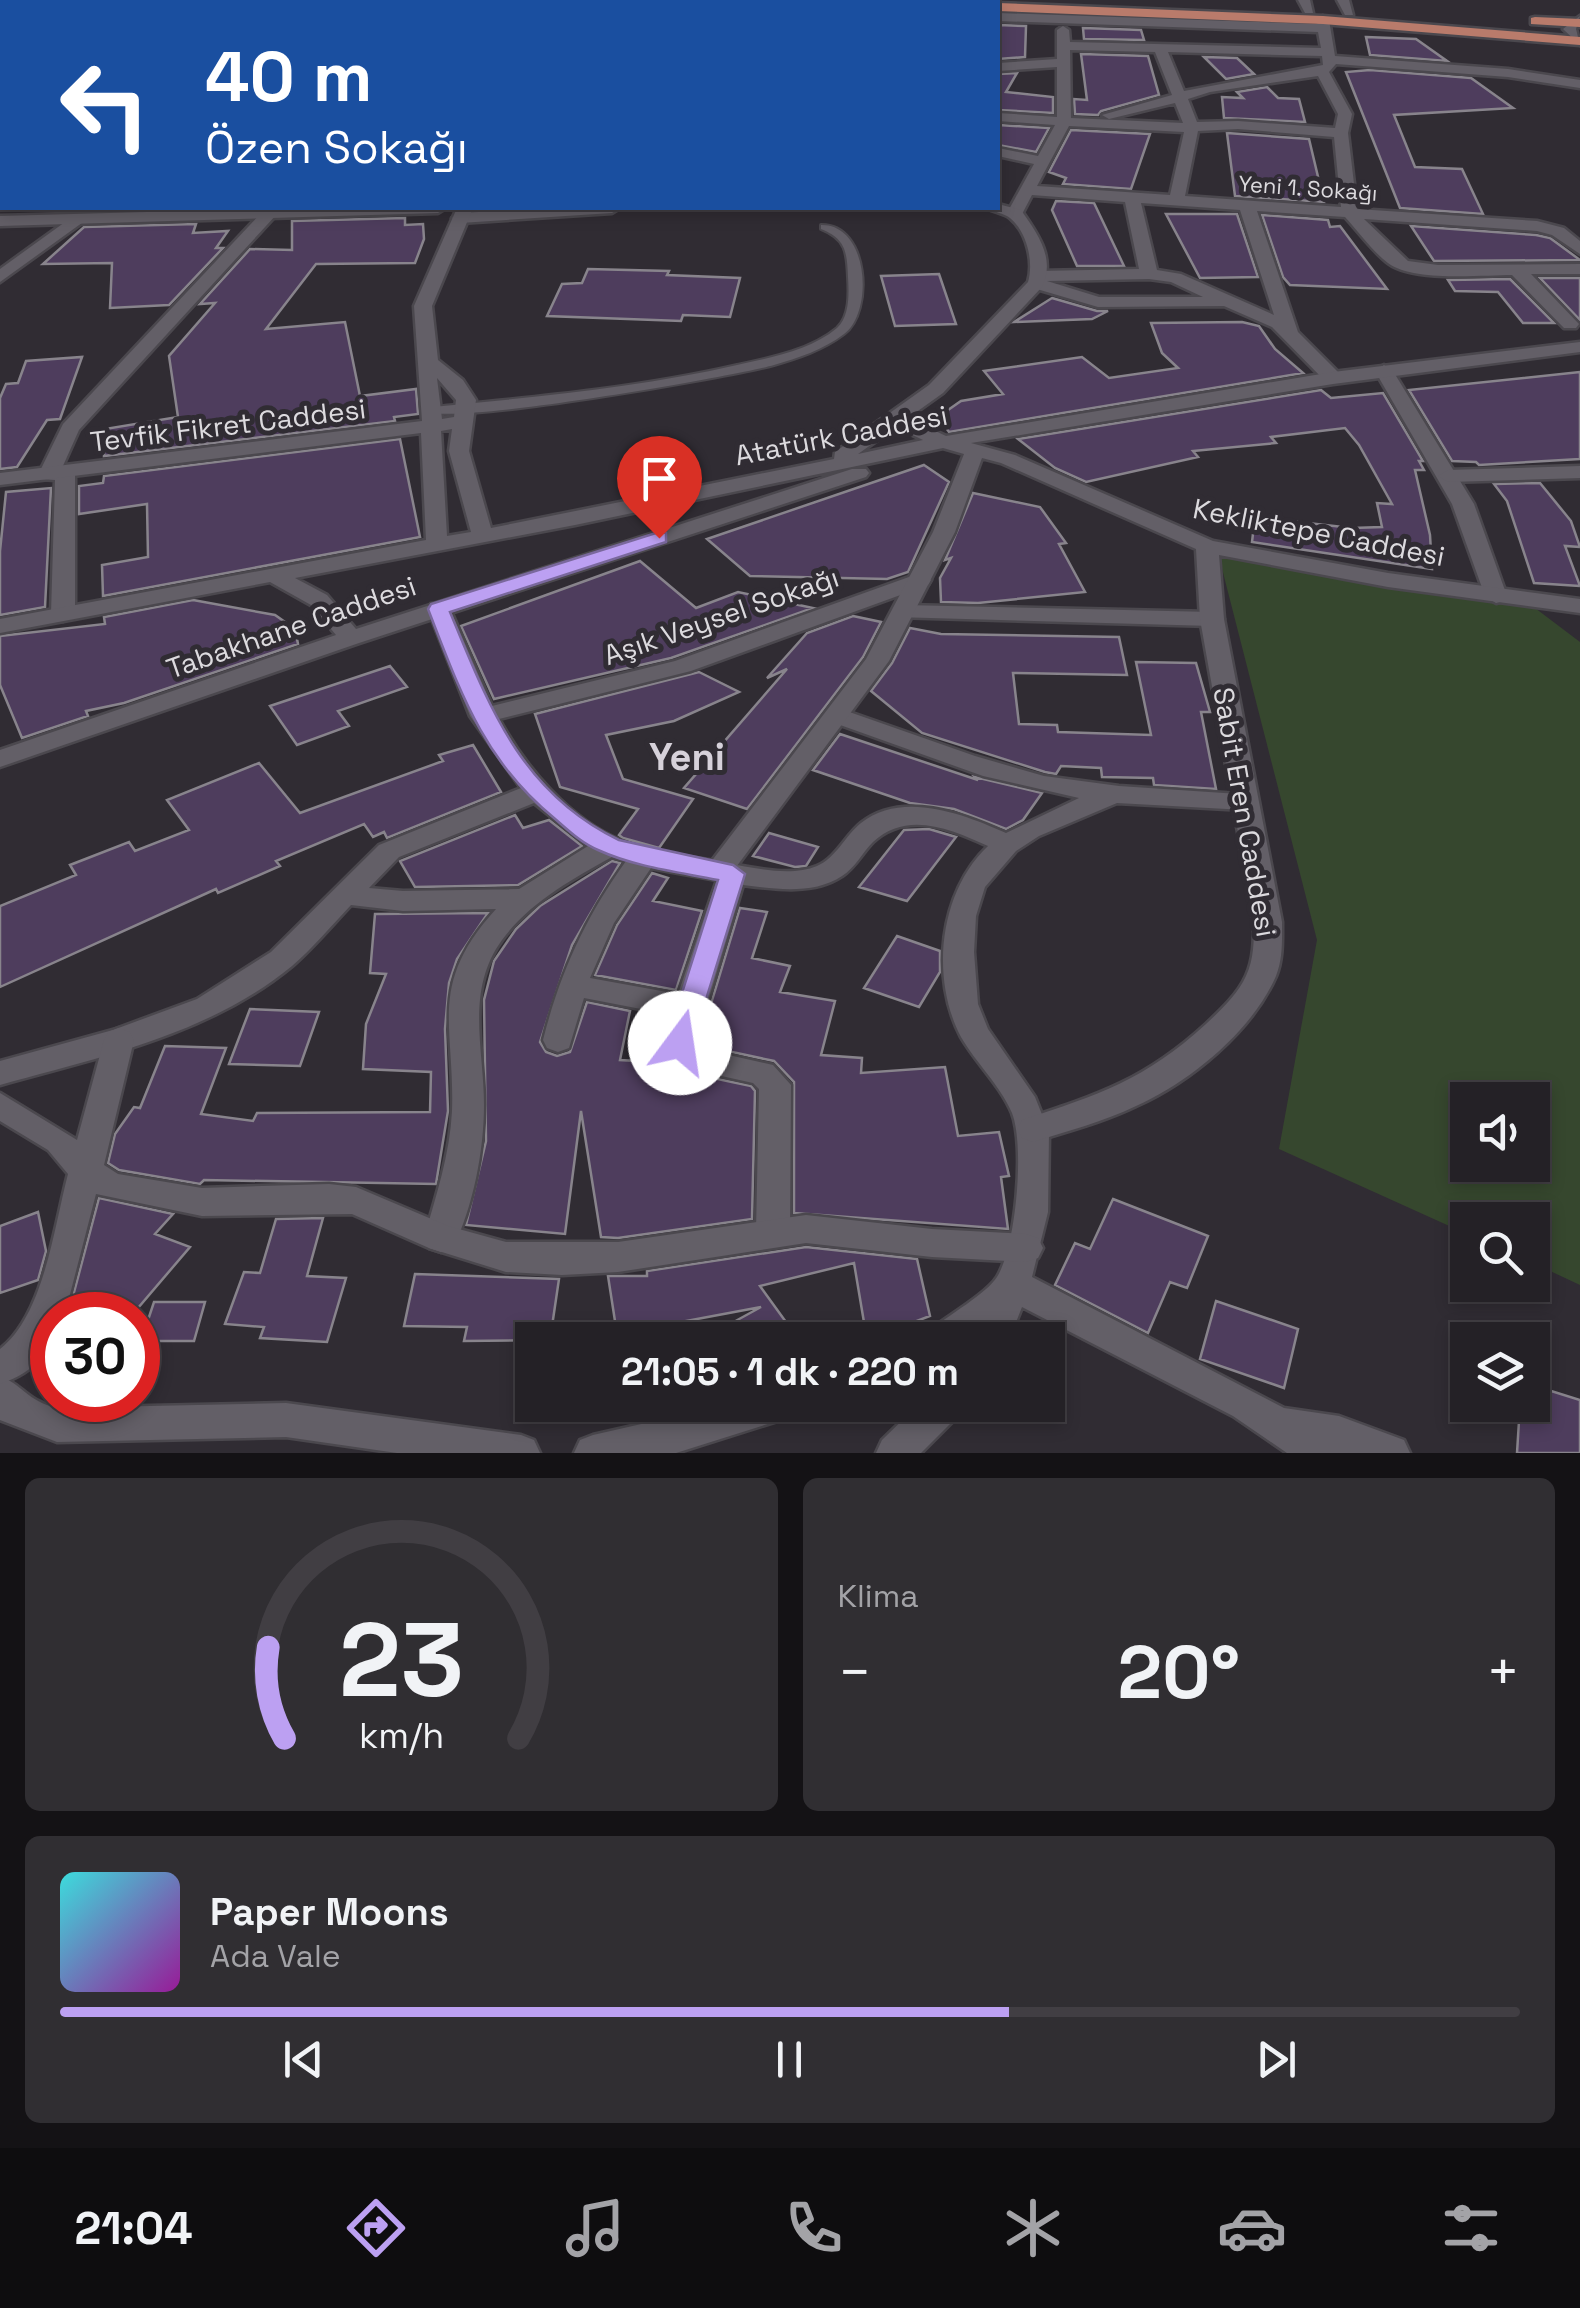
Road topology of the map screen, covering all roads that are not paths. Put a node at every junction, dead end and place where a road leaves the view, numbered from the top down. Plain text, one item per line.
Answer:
1 (1307, 5) edge
2 (1346, 6) edge
3 (1000, 7) edge
4 (1062, 10) edge
5 (1000, 17) edge
6 (1505, 19) dead end
7 (1522, 20) dead end
8 (1578, 22) edge
9 (1324, 24) junction
10 (1580, 41) edge
11 (1063, 46) junction
12 (1160, 48) junction
13 (1327, 61) junction
14 (1063, 62) junction
15 (1000, 67) edge
16 (1580, 84) edge
17 (1180, 97) junction
18 (1000, 116) edge
19 (1064, 122) junction
20 (1192, 127) junction
21 (1341, 133) junction
22 (1000, 152) edge
23 (1041, 162) junction
24 (1026, 190) junction
25 (1132, 198) junction
26 (1176, 202) junction
27 (1247, 206) junction
28 (1000, 209) edge
29 (382, 210) edge
30 (552, 210) edge
31 (463, 213) edge
32 (1015, 213) junction
33 (269, 214) junction
34 (1350, 214) junction
35 (78, 220) junction
36 (0, 222) edge
37 (825, 227) dead end
38 (1580, 248) edge
39 (1580, 268) edge
40 (1516, 269) junction
41 (1150, 274) junction
42 (0, 277) edge
43 (1038, 280) junction
44 (1228, 301) junction
45 (1570, 324) dead end
46 (1289, 332) junction
47 (1580, 348) edge
48 (429, 362) junction
49 (1384, 372) junction
50 (1333, 378) junction
51 (464, 415) junction
52 (432, 419) junction
53 (897, 420) junction
54 (944, 442) junction
55 (974, 450) junction
56 (829, 465) junction
57 (1580, 472) edge
58 (56, 474) junction
59 (1448, 476) junction
60 (0, 479) edge
61 (677, 497) junction
62 (696, 526) junction
63 (483, 536) junction
64 (437, 544) junction
65 (1207, 546) junction
66 (272, 574) junction
67 (920, 580) junction
68 (1496, 596) junction
69 (1580, 606) edge
70 (439, 609) junction
71 (903, 612) junction
72 (63, 614) junction
73 (1212, 618) junction
74 (0, 626) edge
75 (351, 638) junction
76 (482, 716) junction
77 (838, 716) junction
78 (0, 759) edge
79 (536, 792) junction
80 (1116, 794) junction
81 (1245, 801) junction
82 (1005, 843) junction
83 (610, 846) junction
84 (644, 857) junction
85 (725, 873) junction
86 (343, 895) junction
87 (524, 899) junction
88 (572, 985) junction
89 (688, 1007) junction
90 (119, 1040) junction
91 (558, 1040) dead end
92 (0, 1072) edge
93 (0, 1105) edge
94 (1033, 1130) junction
95 (85, 1170) junction
96 (773, 1232) junction
97 (441, 1238) junction
98 (1026, 1248) junction
99 (1015, 1285) junction
100 (967, 1322) edge
101 (999, 1322) edge
102 (0, 1368) edge
103 (0, 1393) edge
104 (725, 1422) edge
105 (926, 1422) edge
106 (1284, 1425) junction
107 (520, 1453) edge
108 (593, 1453) edge
109 (894, 1453) edge
110 (1317, 1453) edge
111 (1391, 1453) edge

1 - 2 main road
1 - 4 main road
2 - 6 main road
3 - 4 main road
4 - 5 street
4 - 9 street
4 - 11 street
7 - 8 main road
8 - 10 street
9 - 10 main road
9 - 13 street
11 - 12 street
11 - 14 street
12 - 13 street
12 - 17 street
13 - 16 street
13 - 17 street
13 - 21 street
14 - 15 street
14 - 19 street
17 - 19 street
17 - 20 street
18 - 19 street
19 - 20 street
19 - 23 street
20 - 21 street
20 - 26 street
21 - 34 street
22 - 23 street
23 - 24 street
24 - 25 street, Yeni 1. Sokağı
24 - 32 street
25 - 26 street, Yeni 1. Sokağı
25 - 41 street
26 - 27 street, Yeni 1. Sokağı
27 - 34 street, Yeni 1. Sokağı
27 - 46 street
28 - 32 street
29 - 33 street
30 - 31 street
31 - 48 street
32 - 43 street
33 - 35 street
33 - 58 street
34 - 38 street, Yeni 1. Sokağı
34 - 40 street
35 - 36 street
35 - 42 street
37 - 51 lane
39 - 40 street
40 - 45 street
41 - 43 street
41 - 44 street
43 - 44 street
43 - 53 street
44 - 46 street
46 - 50 street
47 - 49 street, Atatürk Caddesi
48 - 51 street
48 - 52 street
49 - 50 street, Atatürk Caddesi
49 - 59 street
50 - 54 street, Atatürk Caddesi
51 - 52 street, Tevfik Fikret Caddesi
51 - 63 street
52 - 58 street, Tevfik Fikret Caddesi
52 - 64 street
53 - 54 street, Kekliktepe Caddesi
53 - 56 street
54 - 55 street, Kekliktepe Caddesi
54 - 56 street, Atatürk Caddesi
54 - 62 street, Tabakhane Caddesi
55 - 65 street, Kekliktepe Caddesi
55 - 67 street
56 - 61 street, Atatürk Caddesi
57 - 59 street
58 - 60 street, Tevfik Fikret Caddesi
58 - 72 street
59 - 68 street
61 - 62 street
61 - 63 street, Atatürk Caddesi
62 - 70 street, Tabakhane Caddesi
63 - 64 street, Atatürk Caddesi
64 - 66 street, Atatürk Caddesi
65 - 68 street, Kekliktepe Caddesi
65 - 73 street, Sabit Eren Caddesi
66 - 72 street, Atatürk Caddesi
66 - 75 street
67 - 71 street
67 - 76 street, Aşık Veysel Sokağı
68 - 69 street, Kekliktepe Caddesi
70 - 75 street, Tabakhane Caddesi
70 - 76 street
71 - 73 street
71 - 77 street
72 - 74 street, Atatürk Caddesi
73 - 81 street, Sabit Eren Caddesi
75 - 78 street, Tabakhane Caddesi
76 - 79 street
77 - 80 street
77 - 85 street
79 - 83 street
79 - 86 street
80 - 81 street
80 - 82 street
81 - 94 street, Sabit Eren Caddesi
82 - 85 street
82 - 94 street
83 - 84 street
83 - 87 street
84 - 85 street
84 - 88 street
85 - 89 street
86 - 87 street
86 - 90 street
87 - 97 street
88 - 89 street
88 - 91 street
89 - 96 street
90 - 92 street
90 - 95 street
93 - 95 street
94 - 98 street
95 - 97 street
95 - 102 street
96 - 97 street
96 - 98 street
98 - 99 street
99 - 100 street
99 - 101 street
99 - 106 street
103 - 107 street
104 - 108 street
105 - 109 street
106 - 110 street
106 - 111 street

